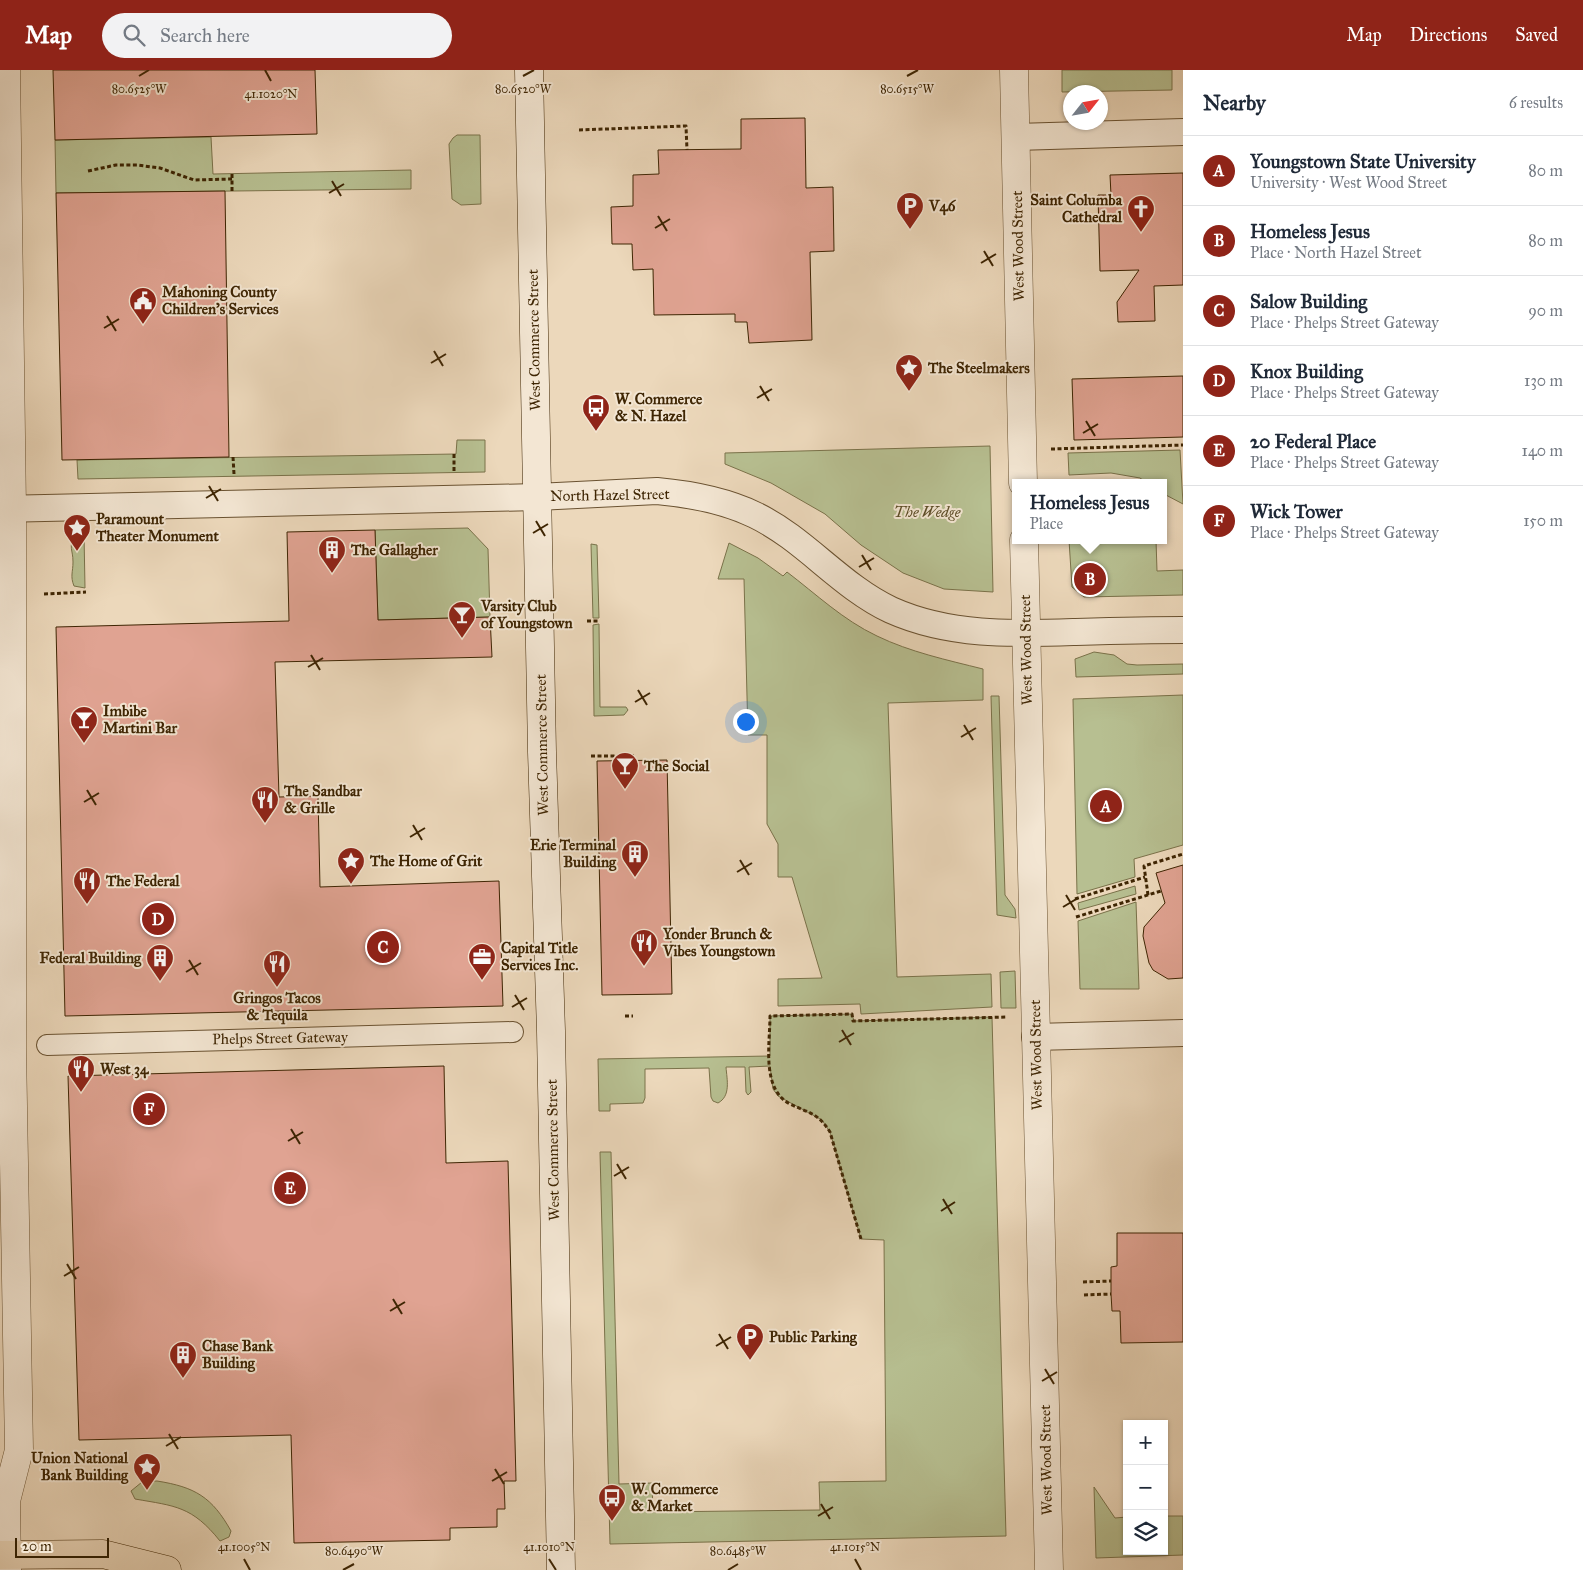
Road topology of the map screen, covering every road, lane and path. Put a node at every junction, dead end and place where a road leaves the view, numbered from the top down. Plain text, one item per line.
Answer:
1 (6, 70) edge
2 (529, 70) edge
3 (1014, 70) edge
4 (579, 130) dead end
5 (1183, 132) edge
6 (1016, 136) junction
7 (687, 150) dead end
8 (88, 171) dead end
9 (232, 174) dead end
10 (232, 179) junction
11 (232, 190) dead end
12 (1183, 445) edge
13 (1022, 450) junction
14 (454, 454) dead end
15 (233, 457) dead end
16 (454, 478) dead end
17 (1023, 479) edge
18 (234, 482) dead end
19 (537, 497) junction
20 (6, 509) edge
21 (1024, 544) edge
22 (86, 592) dead end
23 (44, 594) dead end
24 (587, 621) dead end
25 (598, 621) dead end
26 (1183, 630) edge
27 (1025, 633) junction
28 (591, 756) dead end
29 (634, 760) dead end
30 (1183, 854) edge
31 (1145, 877) junction
32 (1161, 891) dead end
33 (1148, 895) junction
34 (1075, 899) dead end
35 (1076, 917) dead end
36 (625, 1016) dead end
37 (633, 1016) dead end
38 (1035, 1027) junction
39 (513, 1032) dead end
40 (1183, 1033) edge
41 (47, 1045) dead end
42 (6, 1049) edge
43 (861, 1239) dead end
44 (1111, 1281) dead end
45 (1083, 1282) dead end
46 (1111, 1294) dead end
47 (1084, 1295) dead end
48 (3, 1494) edge
49 (4, 1560) edge
50 (167, 1570) edge
51 (561, 1570) edge
52 (1049, 1570) edge

1 - 20 street
2 - 19 street, West Commerce Street
3 - 6 street, West Wood Street
4 - 7 path
5 - 6 street
6 - 13 street, West Wood Street
8 - 10 path
9 - 10 path
10 - 11 path
12 - 13 path
13 - 17 street, West Wood Street
14 - 16 path
15 - 18 path
19 - 20 street, North Hazel Street
19 - 27 street, North Hazel Street
19 - 51 street, West Commerce Street
20 - 42 street
21 - 27 street, West Wood Street
22 - 23 path
24 - 25 path
26 - 27 street, North Hazel Street
27 - 38 street, West Wood Street
28 - 29 path
30 - 31 path
31 - 33 path
31 - 34 path
32 - 33 path
33 - 35 path
36 - 37 path
38 - 40 street
38 - 43 path
38 - 52 street, West Wood Street
39 - 41 street, Phelps Street Gateway
42 - 48 street
44 - 45 path
46 - 47 path
48 - 49 street
49 - 50 main road

